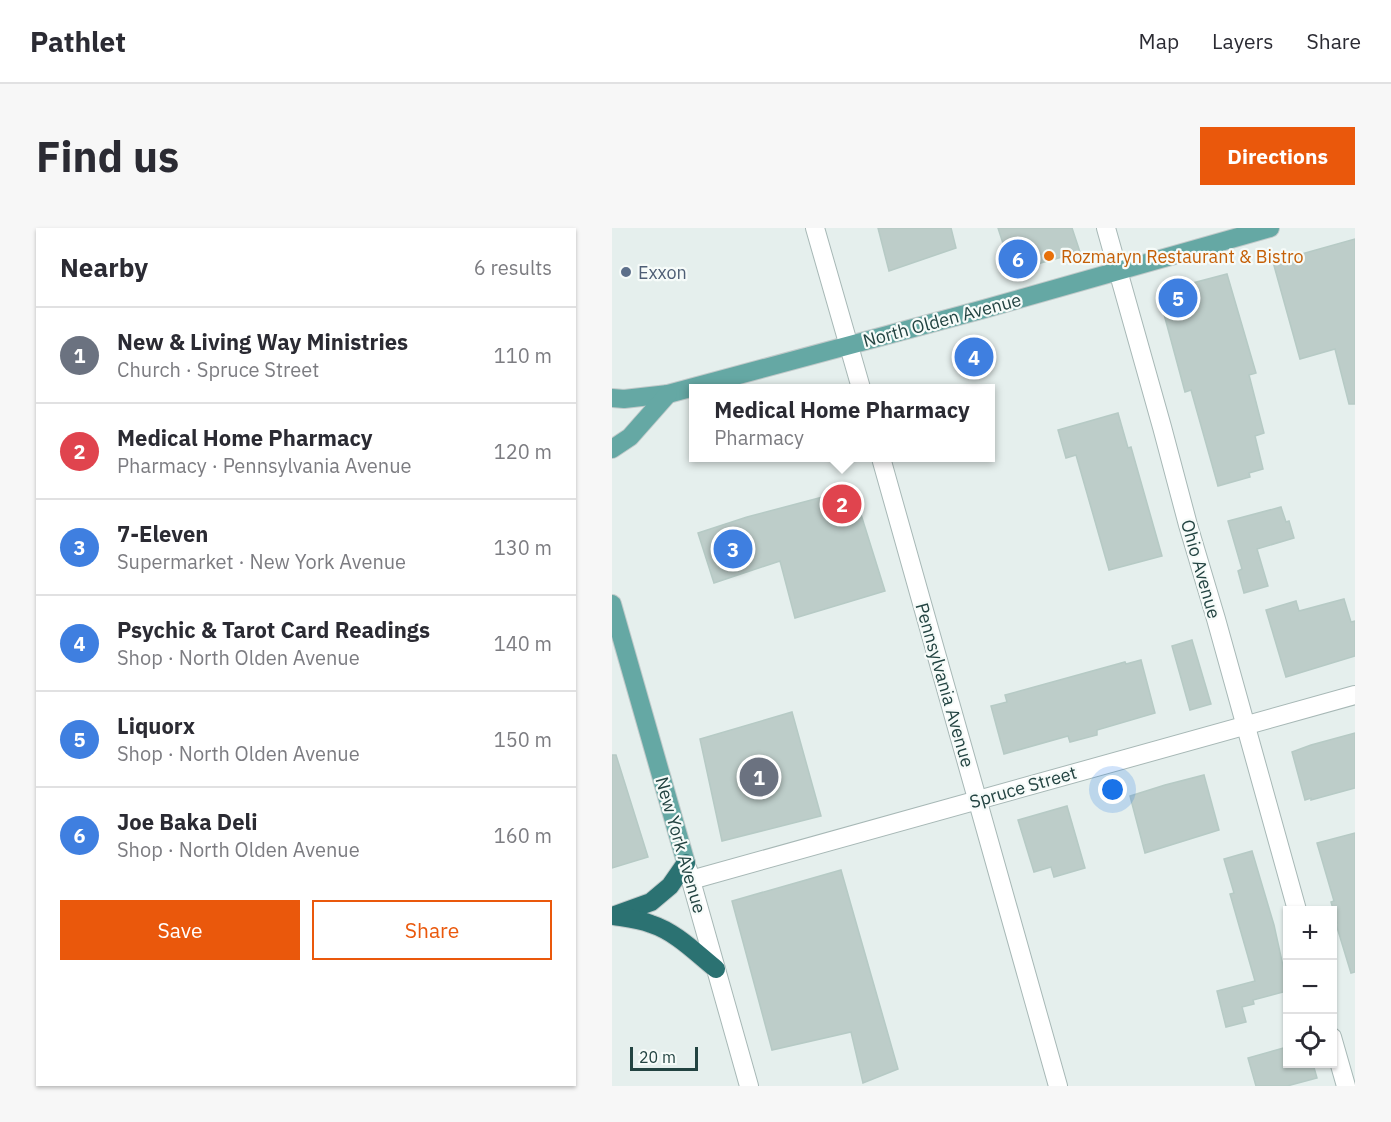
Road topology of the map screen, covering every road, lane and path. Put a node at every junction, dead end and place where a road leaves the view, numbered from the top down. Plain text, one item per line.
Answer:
1 (815, 228) edge
2 (1106, 228) edge
3 (1270, 228) edge
4 (1118, 272) junction
5 (848, 345) junction
6 (705, 384) edge
7 (860, 384) edge
8 (689, 388) edge
9 (668, 394) junction
10 (612, 398) edge
11 (612, 449) edge
12 (882, 462) edge
13 (612, 604) edge
14 (1355, 694) edge
15 (1245, 726) junction
16 (978, 800) junction
17 (689, 872) junction
18 (1296, 906) edge
19 (613, 916) edge
20 (716, 969) junction
21 (1337, 1054) edge
22 (749, 1086) edge
23 (1058, 1086) edge
24 (1346, 1086) edge

1 - 5 street
2 - 4 street, Ohio Avenue
3 - 4 main road, North Olden Avenue
4 - 5 main road, North Olden Avenue
4 - 15 street, Ohio Avenue
5 - 6 main road, North Olden Avenue
5 - 7 street
8 - 9 main road, North Olden Avenue
9 - 10 main road, North Olden Avenue
9 - 11 main road
12 - 16 street, Pennsylvania Avenue
13 - 17 main road, New York Avenue
14 - 15 street, Spruce Street
15 - 16 street, Spruce Street
15 - 18 street, Ohio Avenue
16 - 17 street, Spruce Street
16 - 23 street, Pennsylvania Avenue
17 - 19 highway
17 - 20 street, New York Avenue
19 - 20 highway
20 - 22 street, New York Avenue
21 - 24 street

